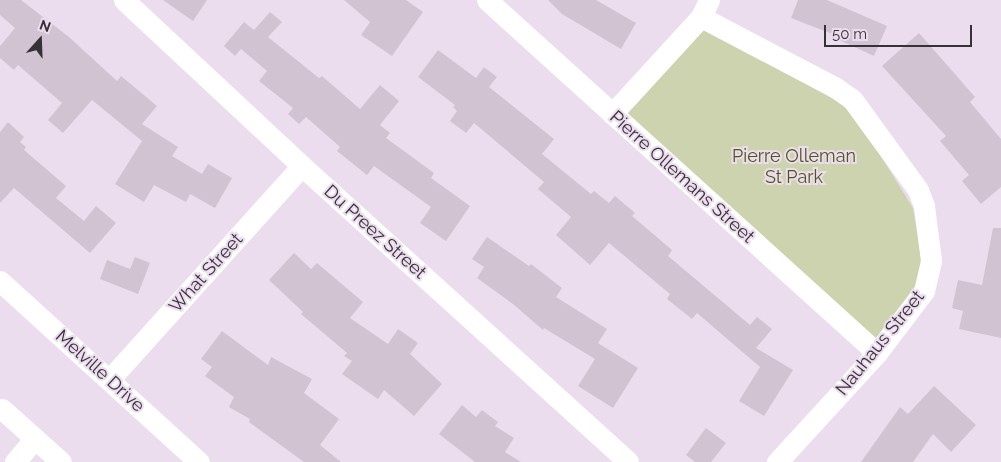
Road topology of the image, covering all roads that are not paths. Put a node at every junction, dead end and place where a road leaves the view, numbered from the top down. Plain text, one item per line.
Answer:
1 (124, 0) edge
2 (487, 0) edge
3 (705, 8) edge
4 (612, 114) junction
5 (302, 166) junction
6 (0, 281) edge
7 (877, 353) junction
8 (109, 380) junction
9 (2, 409) dead end
10 (34, 439) junction
11 (15, 462) edge
12 (61, 462) edge
13 (199, 462) edge
14 (628, 462) edge
15 (777, 462) edge

1 - 5 street, Du Preez Street
2 - 4 street, Pierre Ollemans Street
3 - 4 street
3 - 7 street, Nauhaus Street
4 - 7 street, Pierre Ollemans Street
5 - 8 street, What Street
5 - 14 street, Du Preez Street
6 - 8 street, Melville Drive
7 - 15 street, Nauhaus Street
8 - 13 street, Melville Drive
9 - 10 street
10 - 11 street
10 - 12 street

